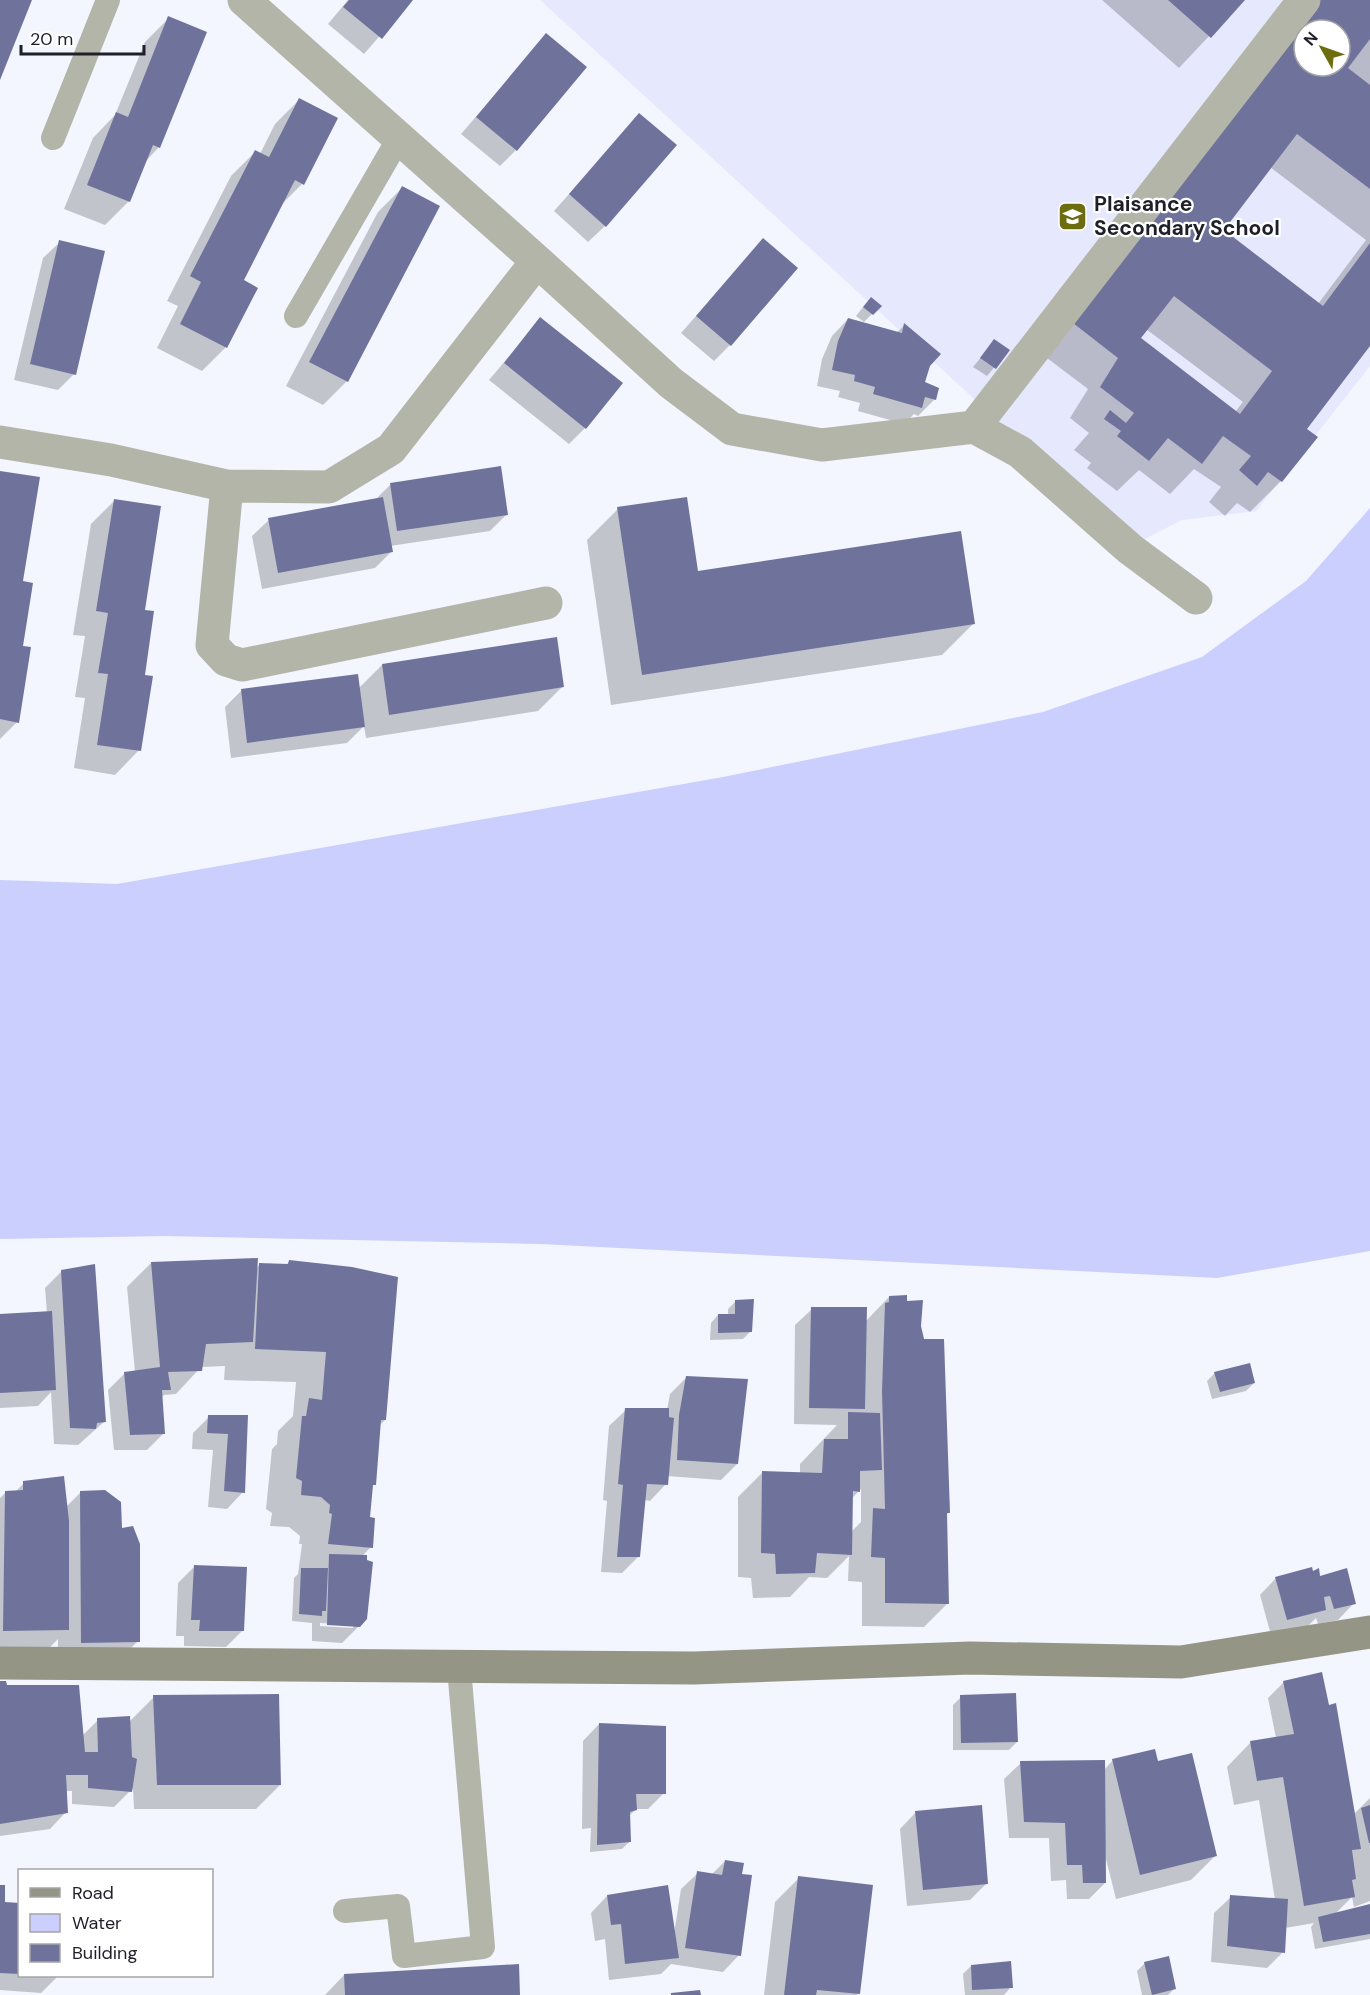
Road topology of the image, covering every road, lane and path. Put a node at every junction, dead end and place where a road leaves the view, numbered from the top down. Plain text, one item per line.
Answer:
1 (108, 0) edge
2 (244, 0) edge
3 (1304, 0) edge
4 (53, 138) dead end
5 (399, 138) junction
6 (537, 261) junction
7 (296, 315) dead end
8 (974, 427) junction
9 (0, 442) edge
10 (227, 486) junction
11 (1196, 598) dead end
12 (546, 603) dead end
13 (1370, 1632) edge
14 (0, 1663) edge
15 (459, 1668) junction
16 (345, 1911) dead end

1 - 4 lane
2 - 5 street
3 - 8 street
5 - 6 street
5 - 7 lane
6 - 8 street
6 - 10 street
8 - 11 street
9 - 10 street
10 - 12 street
13 - 15 main road
14 - 15 main road
15 - 16 lane

